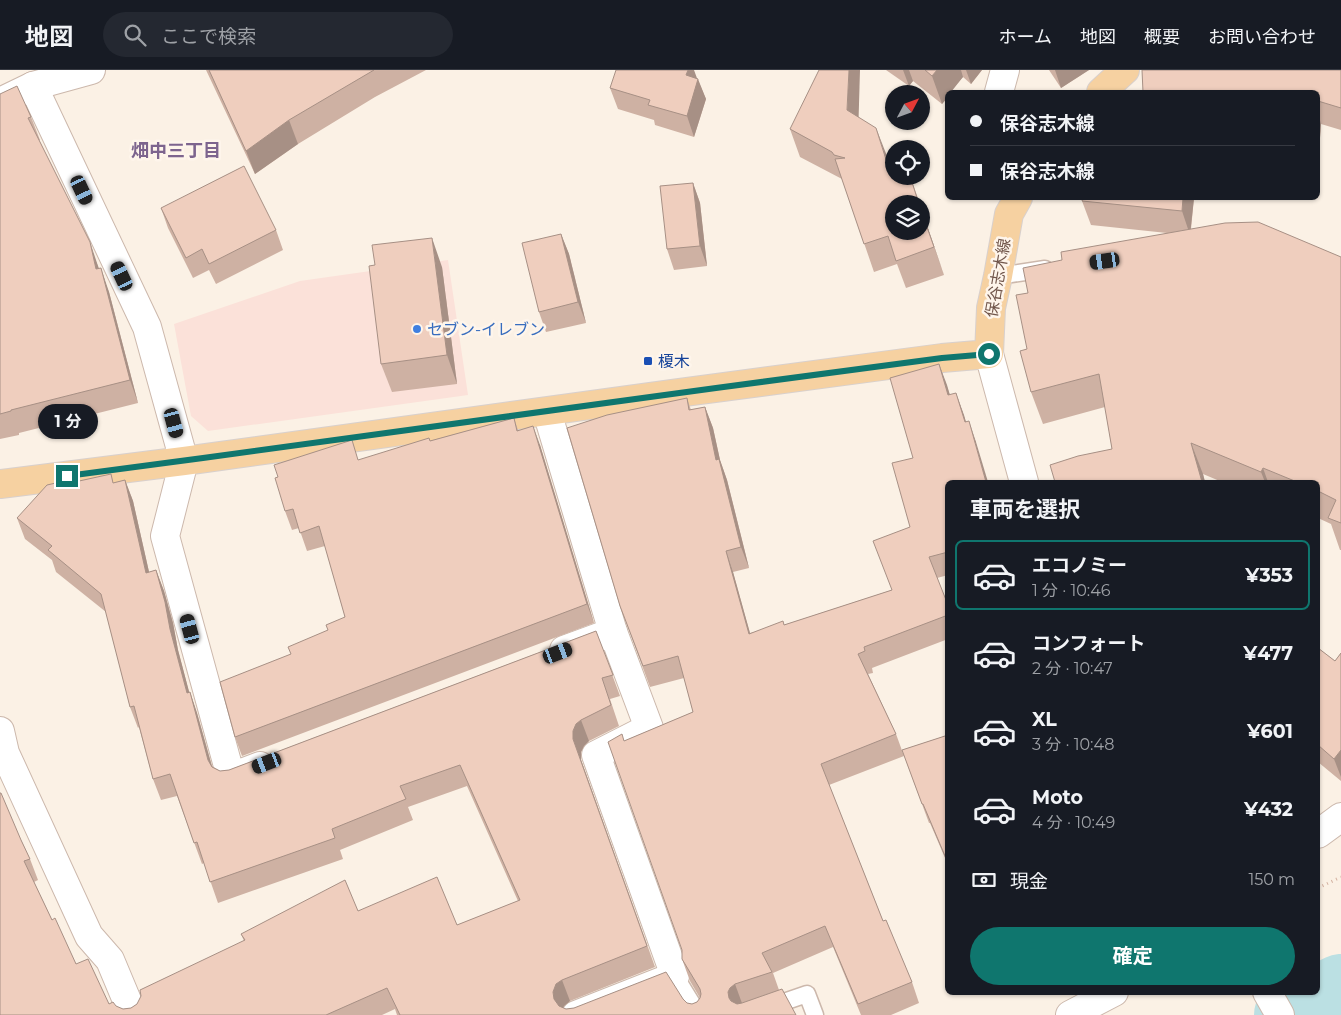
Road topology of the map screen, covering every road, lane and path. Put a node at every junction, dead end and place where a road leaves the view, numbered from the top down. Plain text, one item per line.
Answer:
1 (91, 70) edge
2 (1005, 70) edge
3 (1125, 70) edge
4 (33, 86) junction
5 (1000, 90) edge
6 (1103, 90) edge
7 (0, 102) edge
8 (1011, 203) edge
9 (1064, 267) edge
10 (998, 276) junction
11 (989, 354) junction
12 (547, 412) junction
13 (184, 461) junction
14 (1023, 480) edge
15 (0, 484) edge
16 (613, 632) junction
17 (538, 660) edge
18 (2, 748) edge
19 (287, 756) edge
20 (1341, 817) edge
21 (1320, 833) edge
22 (1341, 877) edge
23 (1320, 887) edge
24 (675, 976) junction
25 (1108, 995) edge
26 (1269, 995) edge
27 (133, 1015) edge
28 (576, 1015) edge
29 (699, 1015) edge
30 (746, 1015) edge
31 (815, 1015) edge
32 (1070, 1015) edge
33 (1280, 1015) edge

1 - 4 street
2 - 5 street
3 - 6 main road
4 - 7 street
4 - 13 street
8 - 10 main road, 保谷志木線
9 - 10 lane
10 - 11 main road, 保谷志木線
11 - 12 main road
11 - 14 street
12 - 13 main road
12 - 16 street
13 - 15 main road
13 - 19 street
16 - 17 street
16 - 24 street
18 - 27 street
20 - 21 street
22 - 23 path
24 - 28 street
24 - 29 lane
25 - 32 street
26 - 33 street
30 - 31 lane

